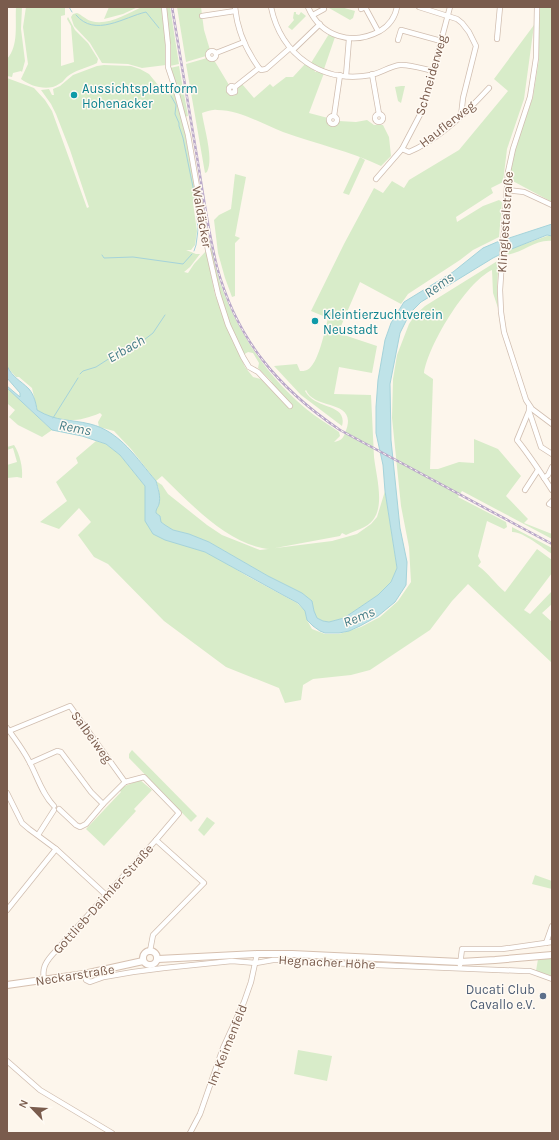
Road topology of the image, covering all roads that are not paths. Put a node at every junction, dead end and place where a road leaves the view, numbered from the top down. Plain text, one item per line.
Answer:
1 (164, 7) edge
2 (271, 7) edge
3 (308, 7) edge
4 (317, 7) edge
5 (397, 7) edge
6 (419, 7) edge
7 (450, 7) edge
8 (500, 7) edge
9 (537, 7) edge
10 (235, 9) edge
11 (361, 9) dead end
12 (313, 15) junction
13 (202, 16) dead end
14 (448, 16) junction
15 (320, 24) junction
16 (378, 31) junction
17 (349, 39) junction
18 (497, 39) dead end
19 (398, 40) dead end
20 (441, 41) junction
21 (244, 42) junction
22 (291, 49) junction
23 (216, 53) dead end
24 (259, 68) junction
25 (433, 71) junction
26 (372, 74) junction
27 (343, 76) junction
28 (235, 87) dead end
29 (489, 88) dead end
30 (379, 114) dead end
31 (334, 116) dead end
32 (461, 116) junction
33 (402, 149) junction
34 (376, 179) dead end
35 (507, 190) junction
36 (552, 205) edge
37 (290, 406) dead end
38 (529, 409) junction
39 (552, 424) edge
40 (552, 454) edge
41 (552, 467) edge
42 (538, 470) junction
43 (544, 478) junction
44 (525, 490) dead end
45 (552, 490) edge
46 (552, 500) edge
47 (552, 505) edge
48 (8, 730) edge
49 (30, 763) junction
50 (125, 782) junction
51 (7, 793) edge
52 (103, 804) junction
53 (56, 809) junction
54 (38, 835) junction
55 (156, 840) junction
56 (56, 849) junction
57 (106, 895) junction
58 (7, 910) edge
59 (552, 926) edge
60 (552, 942) edge
61 (546, 943) junction
62 (150, 951) junction
63 (258, 954) junction
64 (552, 955) edge
65 (158, 959) junction
66 (143, 961) junction
67 (460, 962) junction
68 (256, 963) junction
69 (460, 969) junction
70 (84, 974) junction
71 (552, 979) edge
72 (44, 980) junction
73 (7, 985) edge
74 (7, 1062) edge
75 (112, 1133) edge
76 (190, 1133) edge

1 - 37 street, Waldäcker
2 - 22 street
3 - 12 street
4 - 12 street
5 - 16 street
6 - 14 street
7 - 14 street, Schneiderweg
8 - 18 street
9 - 35 street, Klinglestalstraße
10 - 13 street
10 - 21 street
11 - 16 street
12 - 15 street
14 - 20 street, Schneiderweg
14 - 32 street
15 - 17 street
15 - 22 street
16 - 17 street
17 - 27 street
19 - 20 street
20 - 25 street, Schneiderweg
21 - 23 street
21 - 24 street
22 - 24 street
22 - 27 street
24 - 28 street
25 - 26 street
25 - 33 street, Schneiderweg
26 - 27 street
26 - 30 street
27 - 31 street
29 - 32 street, Hauflerweg
32 - 33 street, Hauflerweg
33 - 34 street, Schneiderweg
35 - 36 street
35 - 38 street, Klinglestalstraße
38 - 39 street, Klinglestalstraße
38 - 40 street
38 - 42 street
41 - 43 street
42 - 43 street
42 - 44 street
43 - 45 street
46 - 47 street
48 - 49 street
48 - 50 street, Salbeiweg
49 - 52 street
49 - 53 street
50 - 52 street
50 - 55 street, Gottlieb-Daimler-Straße
51 - 54 street
52 - 53 street
53 - 54 street
54 - 56 street
55 - 57 street, Gottlieb-Daimler-Straße
55 - 62 street, Gottlieb-Daimler-Straße
56 - 57 street
56 - 58 street
57 - 72 street, Gottlieb-Daimler-Straße
59 - 61 street
60 - 61 street
61 - 67 street
62 - 65 main road
62 - 66 main road
63 - 65 main road, Hegnacher Höhe
63 - 67 main road, Hegnacher Höhe
63 - 68 street, Im Keimenfeld
64 - 67 main road, Hegnacher Höhe
65 - 66 main road
66 - 70 main road, Neckarstraße
67 - 69 street
68 - 69 street, Hegnacher Höhe
68 - 70 street, Hegnacher Höhe
68 - 76 street, Im Keimenfeld
69 - 71 street, Hegnacher Höhe
70 - 72 main road, Neckarstraße
72 - 73 main road, Neckarstraße
74 - 75 street

